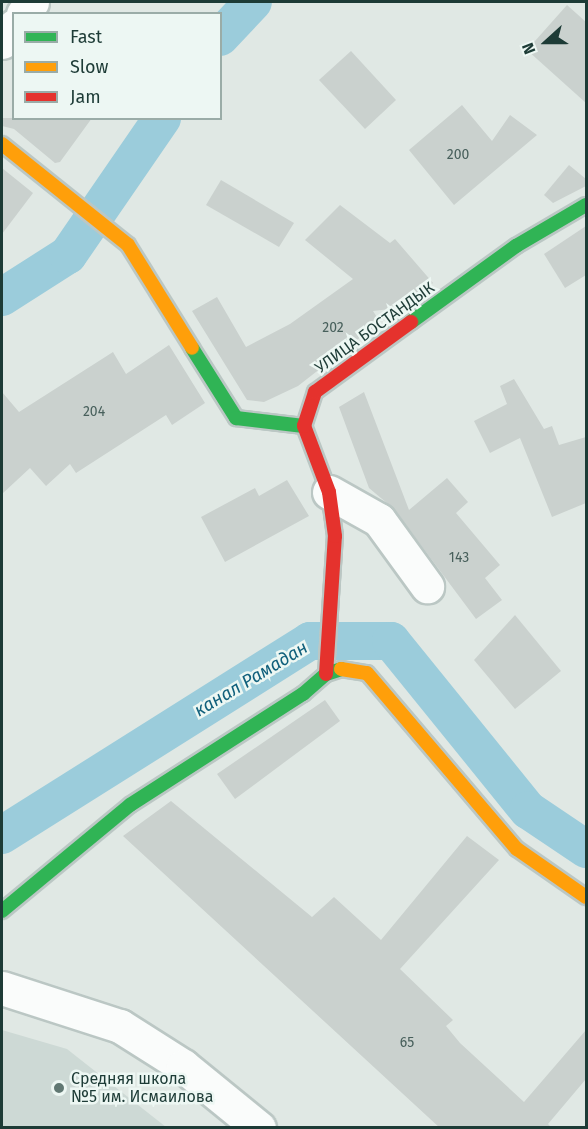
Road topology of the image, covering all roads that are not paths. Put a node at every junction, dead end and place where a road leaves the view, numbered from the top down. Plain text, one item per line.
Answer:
1 (12, 29) edge
2 (2, 42) edge
3 (2, 144) edge
4 (586, 205) edge
5 (303, 426) junction
6 (328, 492) junction
7 (427, 586) dead end
8 (326, 674) junction
9 (586, 897) edge
10 (2, 911) edge
11 (2, 988) edge
12 (259, 1128) edge

1 - 2 street
3 - 5 street
4 - 5 street, УЛИЦА БОСТАНДЫК
5 - 6 street
6 - 7 street
6 - 8 street
8 - 9 street
8 - 10 street
11 - 12 street

